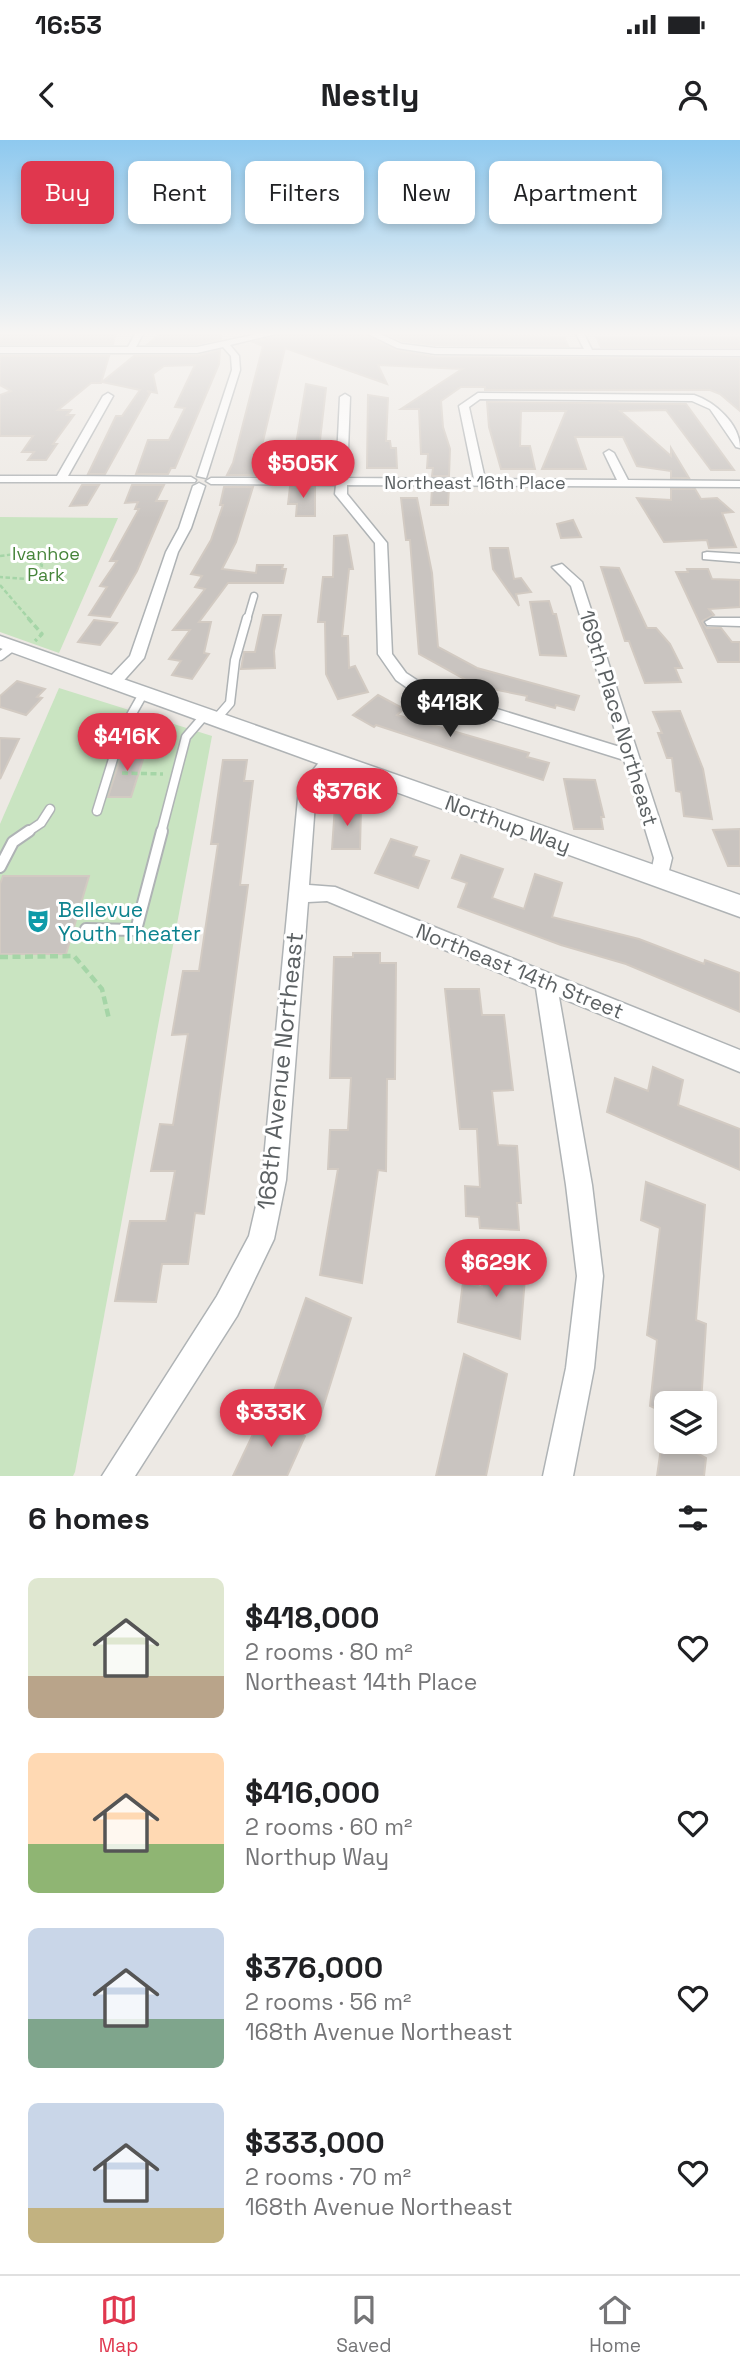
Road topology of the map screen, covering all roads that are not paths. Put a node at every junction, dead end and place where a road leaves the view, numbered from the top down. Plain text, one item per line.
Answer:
1 (228, 394) edge
2 (108, 396) dead end
3 (345, 397) dead end
4 (740, 446) edge
5 (609, 453) dead end
6 (0, 478) edge
7 (61, 479) junction
8 (201, 481) junction
9 (342, 482) junction
10 (480, 482) junction
11 (624, 483) junction
12 (740, 484) edge
13 (707, 556) dead end
14 (740, 558) edge
15 (558, 566) dead end
16 (254, 596) dead end
17 (712, 622) dead end
18 (740, 622) edge
19 (11, 647) edge
20 (113, 683) junction
21 (143, 694) junction
22 (211, 717) junction
23 (630, 756) junction
24 (330, 760) junction
25 (50, 809) dead end
26 (97, 811) dead end
27 (0, 867) edge
28 (659, 877) junction
29 (298, 894) junction
30 (740, 906) edge
31 (86, 929) dead end
32 (547, 982) junction
33 (740, 1060) edge
34 (117, 1476) edge
35 (558, 1476) edge

1 - 8 street
2 - 7 street
3 - 9 street
4 - 10 street
5 - 11 street
6 - 7 street, Northeast 16th Place
7 - 8 street, Northeast 16th Place
8 - 9 street, Northeast 16th Place
8 - 20 street
9 - 10 street, Northeast 16th Place
9 - 23 street
10 - 11 street, Northeast 16th Place
11 - 12 street, Northeast 16th Place
13 - 14 street
15 - 23 street, 169th Place Northeast
16 - 22 lane
17 - 18 street
19 - 20 street, Northup Way
20 - 21 street, Northup Way
21 - 22 street, Northup Way
21 - 26 lane
22 - 24 street, Northup Way
22 - 31 lane
23 - 28 street, 169th Place Northeast
24 - 28 street, Northup Way
24 - 29 street, 168th Avenue Northeast
25 - 27 lane
28 - 30 street, Northup Way
29 - 32 street, Northeast 14th Street
29 - 34 street, 168th Avenue Northeast
32 - 33 street, Northeast 14th Street
32 - 35 street

